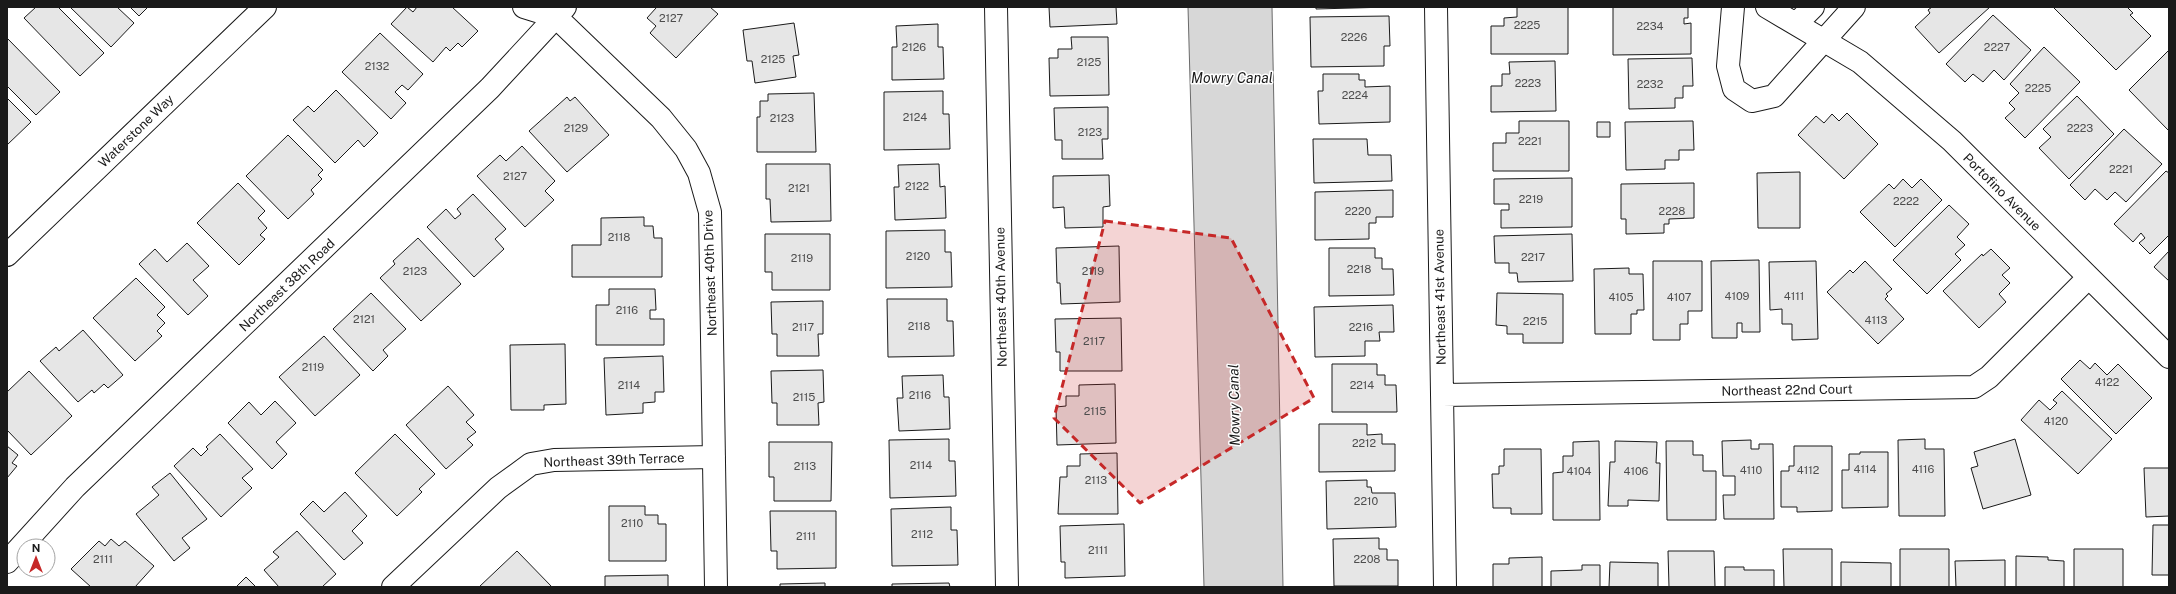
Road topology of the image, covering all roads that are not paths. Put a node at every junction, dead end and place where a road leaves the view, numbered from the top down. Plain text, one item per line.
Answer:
1 (265, 7) edge
2 (524, 7) edge
3 (996, 7) edge
4 (1436, 7) edge
5 (1733, 7) edge
6 (1767, 7) edge
7 (1813, 7) edge
8 (1854, 7) edge
9 (558, 10) edge
10 (1796, 24) junction
11 (1824, 40) junction
12 (7, 255) edge
13 (2088, 278) junction
14 (2169, 357) edge
15 (1442, 395) junction
16 (714, 457) junction
17 (7, 562) edge
18 (393, 587) edge
19 (716, 587) edge
20 (1006, 587) edge
21 (1444, 587) edge

1 - 12 street, Waterstone Way
2 - 9 street
3 - 20 street, Northeast 40th Avenue
4 - 15 street, Northeast 41st Avenue
5 - 11 street
6 - 10 street, Portofino Avenue
7 - 10 street
8 - 11 street
9 - 16 street, Northeast 40th Drive
9 - 17 street, Northeast 38th Road
10 - 11 street, Portofino Avenue
11 - 13 street, Portofino Avenue
13 - 14 street, Portofino Avenue
13 - 15 street, Northeast 22nd Court
15 - 21 street, Northeast 41st Avenue
16 - 18 street, Northeast 39th Terrace
16 - 19 street, Northeast 40th Drive

